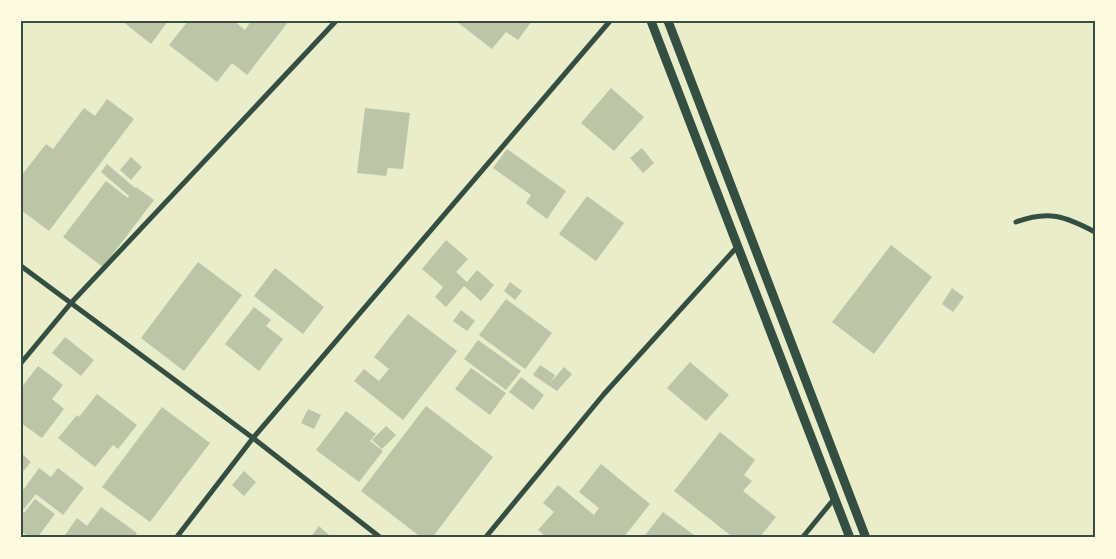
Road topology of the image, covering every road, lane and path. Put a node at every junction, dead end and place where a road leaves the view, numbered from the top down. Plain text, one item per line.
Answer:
1 (336, 21) edge
2 (610, 21) edge
3 (651, 21) edge
4 (668, 21) edge
5 (1016, 222) dead end
6 (1095, 232) edge
7 (737, 247) junction
8 (21, 266) edge
9 (71, 303) junction
10 (21, 363) edge
11 (253, 438) junction
12 (834, 499) junction
13 (176, 538) edge
14 (381, 538) edge
15 (485, 538) edge
16 (802, 538) edge
17 (850, 538) edge
18 (866, 538) edge

1 - 9 street
2 - 11 street
3 - 7 street
4 - 18 street
5 - 6 street
7 - 12 street
7 - 15 street
8 - 9 street
9 - 10 street
9 - 11 street
11 - 13 street
11 - 14 street
12 - 16 street
12 - 17 street

